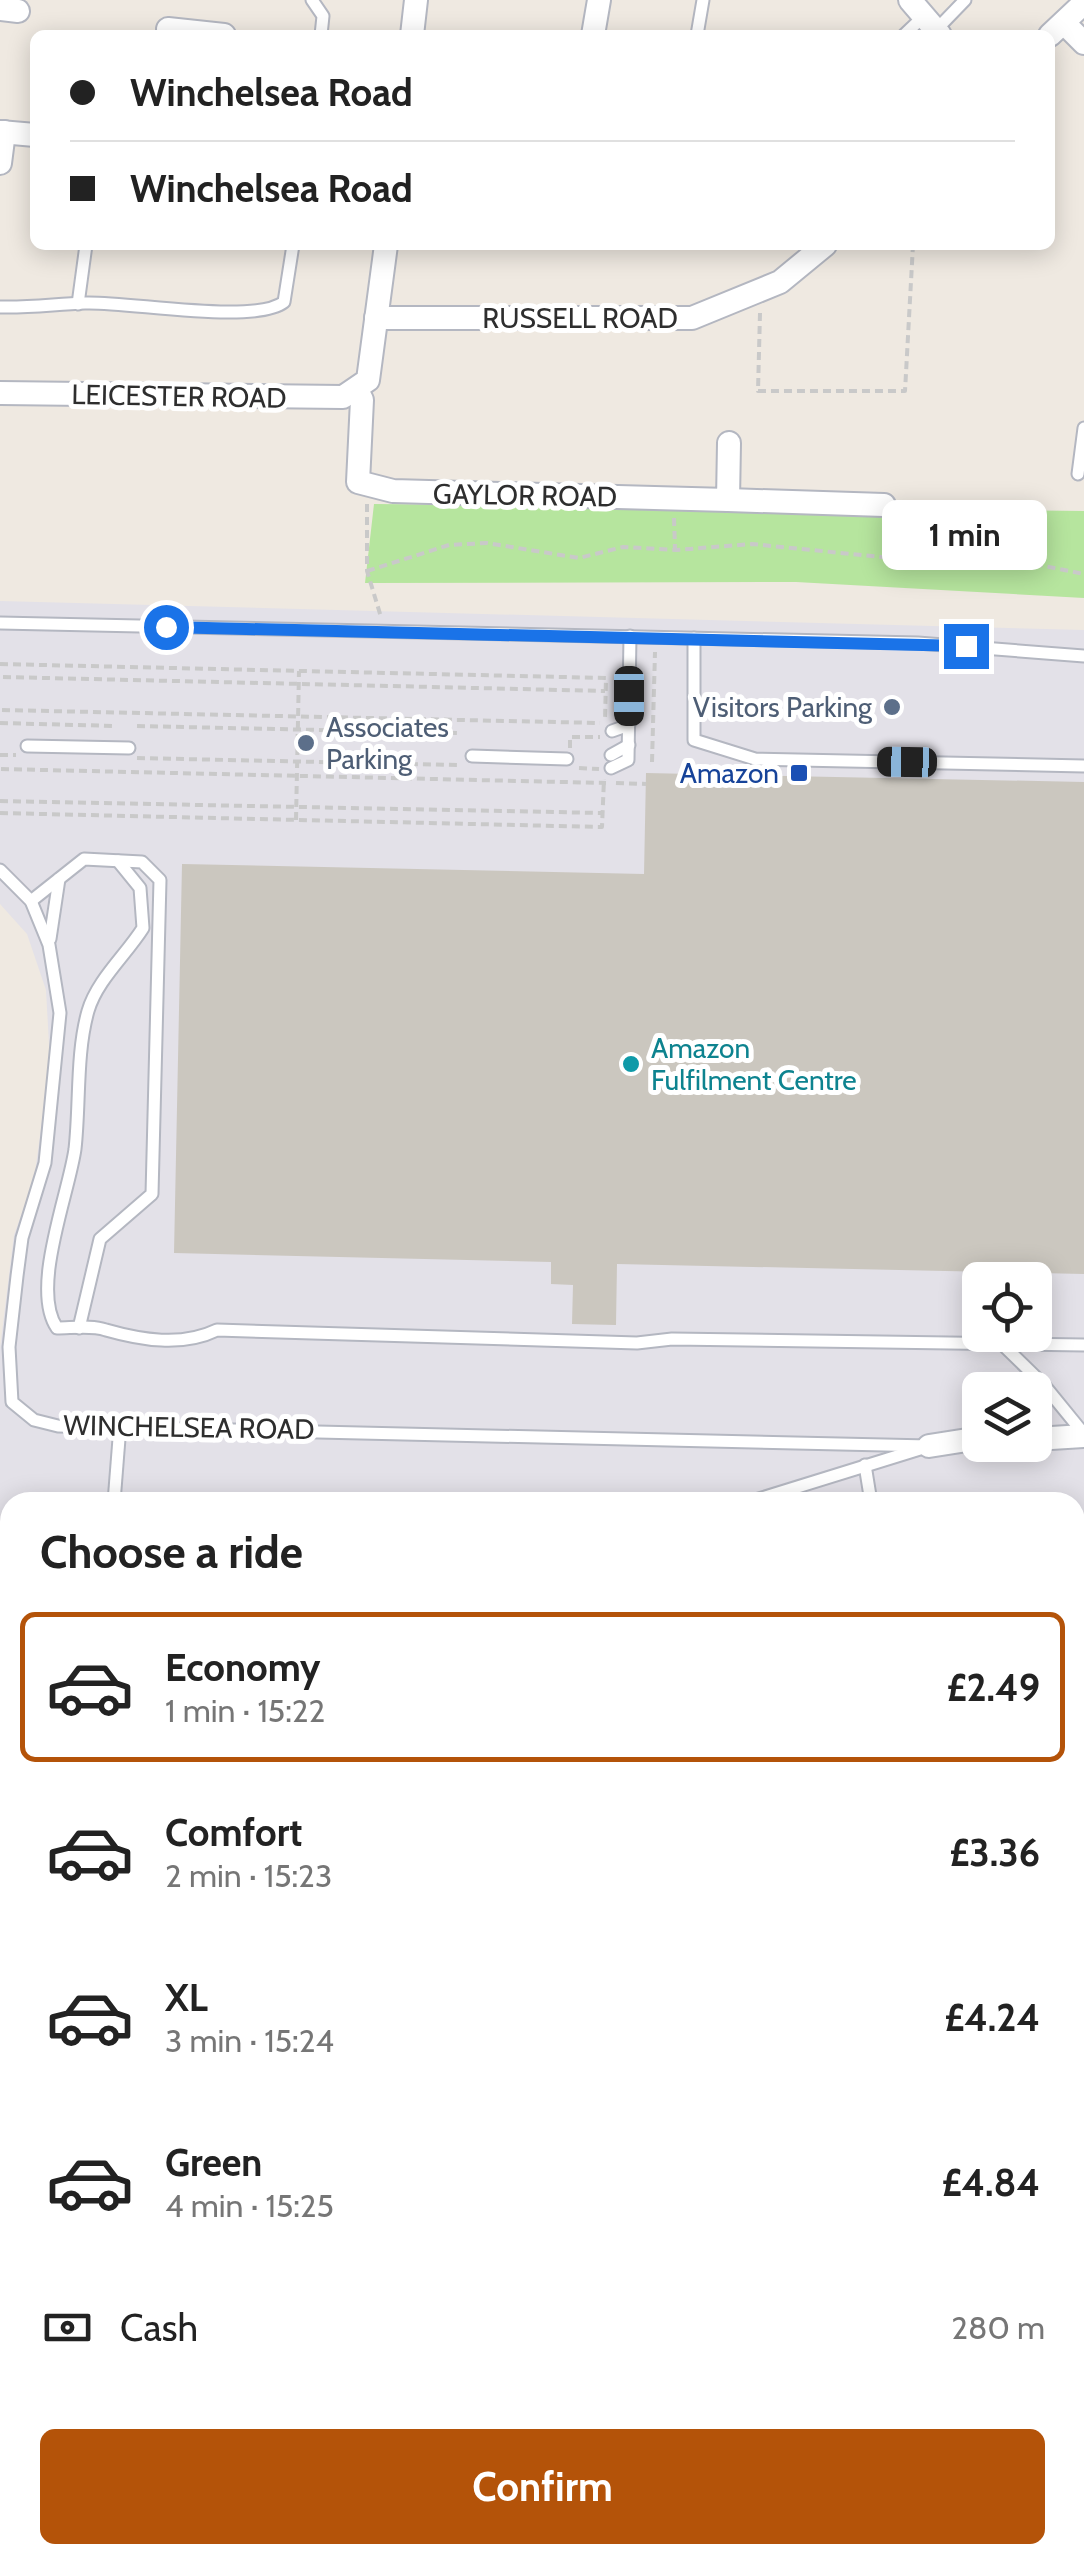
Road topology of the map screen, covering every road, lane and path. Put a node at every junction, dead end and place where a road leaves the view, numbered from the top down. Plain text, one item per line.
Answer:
1 (312, 0) edge
2 (416, 0) edge
3 (599, 0) edge
4 (703, 0) edge
5 (965, 0) edge
6 (1084, 3) edge
7 (927, 20) edge
8 (168, 29) dead end
9 (1057, 29) edge
10 (177, 30) edge
11 (322, 30) edge
12 (413, 30) edge
13 (594, 30) edge
14 (698, 30) edge
15 (1084, 44) edge
16 (2, 132) edge
17 (30, 135) edge
18 (0, 163) edge
19 (85, 250) edge
20 (292, 250) edge
21 (385, 250) edge
22 (816, 250) edge
23 (913, 250) edge
24 (753, 296) junction
25 (78, 304) junction
26 (0, 307) edge
27 (376, 318) junction
28 (358, 390) junction
29 (0, 392) edge
30 (1084, 428) edge
31 (730, 443) dead end
32 (1078, 474) dead end
33 (358, 482) junction
34 (672, 498) junction
35 (728, 500) junction
36 (884, 505) dead end
37 (676, 550) junction
38 (367, 571) junction
39 (1084, 574) edge
40 (380, 610) dead end
41 (0, 623) edge
42 (630, 636) junction
43 (656, 637) junction
44 (694, 638) junction
45 (1084, 656) edge
46 (0, 664) edge
47 (299, 671) junction
48 (3, 677) dead end
49 (299, 684) junction
50 (605, 691) junction
51 (2, 710) edge
52 (298, 716) junction
53 (0, 724) edge
54 (629, 725) junction
55 (116, 726) dead end
56 (137, 726) dead end
57 (298, 730) junction
58 (607, 730) junction
59 (458, 733) dead end
60 (28, 746) dead end
61 (133, 753) joint
62 (472, 756) dead end
63 (567, 759) dead end
64 (297, 762) junction
65 (652, 762) dead end
66 (609, 764) joint
67 (458, 765) dead end
68 (1084, 766) edge
69 (1, 770) edge
70 (296, 775) junction
71 (607, 783) junction
72 (646, 784) dead end
73 (0, 800) edge
74 (296, 808) junction
75 (0, 813) edge
76 (603, 813) junction
77 (296, 820) junction
78 (118, 860) junction
79 (0, 870) edge
80 (61, 875) junction
81 (31, 901) junction
82 (50, 944) junction
83 (79, 1328) junction
84 (962, 1343) edge
85 (1052, 1345) edge
86 (1084, 1345) edge
87 (1011, 1352) edge
88 (120, 1426) junction
89 (1084, 1435) edge
90 (1052, 1438) edge
91 (962, 1441) edge
92 (928, 1446) junction
93 (865, 1466) junction
94 (117, 1492) edge
95 (781, 1492) edge
96 (869, 1492) edge

1 - 11 lane
2 - 12 street
3 - 13 street
4 - 14 lane
5 - 7 lane
6 - 9 street
8 - 10 street
9 - 15 street
16 - 17 street
16 - 18 street
19 - 25 lane
20 - 25 lane
21 - 27 street
22 - 24 street, RUSSELL ROAD
23 - 24 path
24 - 27 street, RUSSELL ROAD
25 - 26 lane
27 - 28 street
28 - 29 street, LEICESTER ROAD
28 - 33 street
30 - 32 lane
31 - 35 street
33 - 34 street, GAYLOR ROAD
33 - 38 path
34 - 35 street, GAYLOR ROAD
34 - 37 path
35 - 36 street, GAYLOR ROAD
37 - 38 path
37 - 39 path
38 - 40 path
41 - 42 lane
42 - 43 lane
42 - 54 lane
43 - 44 lane
43 - 65 path
44 - 45 lane
44 - 68 lane
46 - 47 path
47 - 49 path
47 - 50 path
48 - 49 path
49 - 50 path
49 - 52 path
50 - 58 path
51 - 52 path
52 - 57 path
52 - 58 path
53 - 55 path
54 - 58 lane
54 - 66 lane
56 - 57 path
57 - 59 path
57 - 64 path
60 - 61 lane
61 - 64 path
62 - 63 lane
64 - 67 path
64 - 70 path
66 - 71 path
69 - 70 path
70 - 71 path
70 - 74 path
71 - 72 path
71 - 76 path
73 - 74 path
74 - 76 path
74 - 77 path
75 - 77 path
76 - 77 path
78 - 80 lane
78 - 83 lane
78 - 83 lane
79 - 81 lane, WINCHELSEA ROAD
80 - 81 lane
80 - 82 lane
81 - 82 lane, WINCHELSEA ROAD
82 - 88 lane, WINCHELSEA ROAD
83 - 84 lane
85 - 86 lane
87 - 89 lane
88 - 92 lane, WINCHELSEA ROAD
88 - 94 lane
89 - 90 street
91 - 92 street
92 - 93 lane
93 - 95 lane
93 - 96 lane

